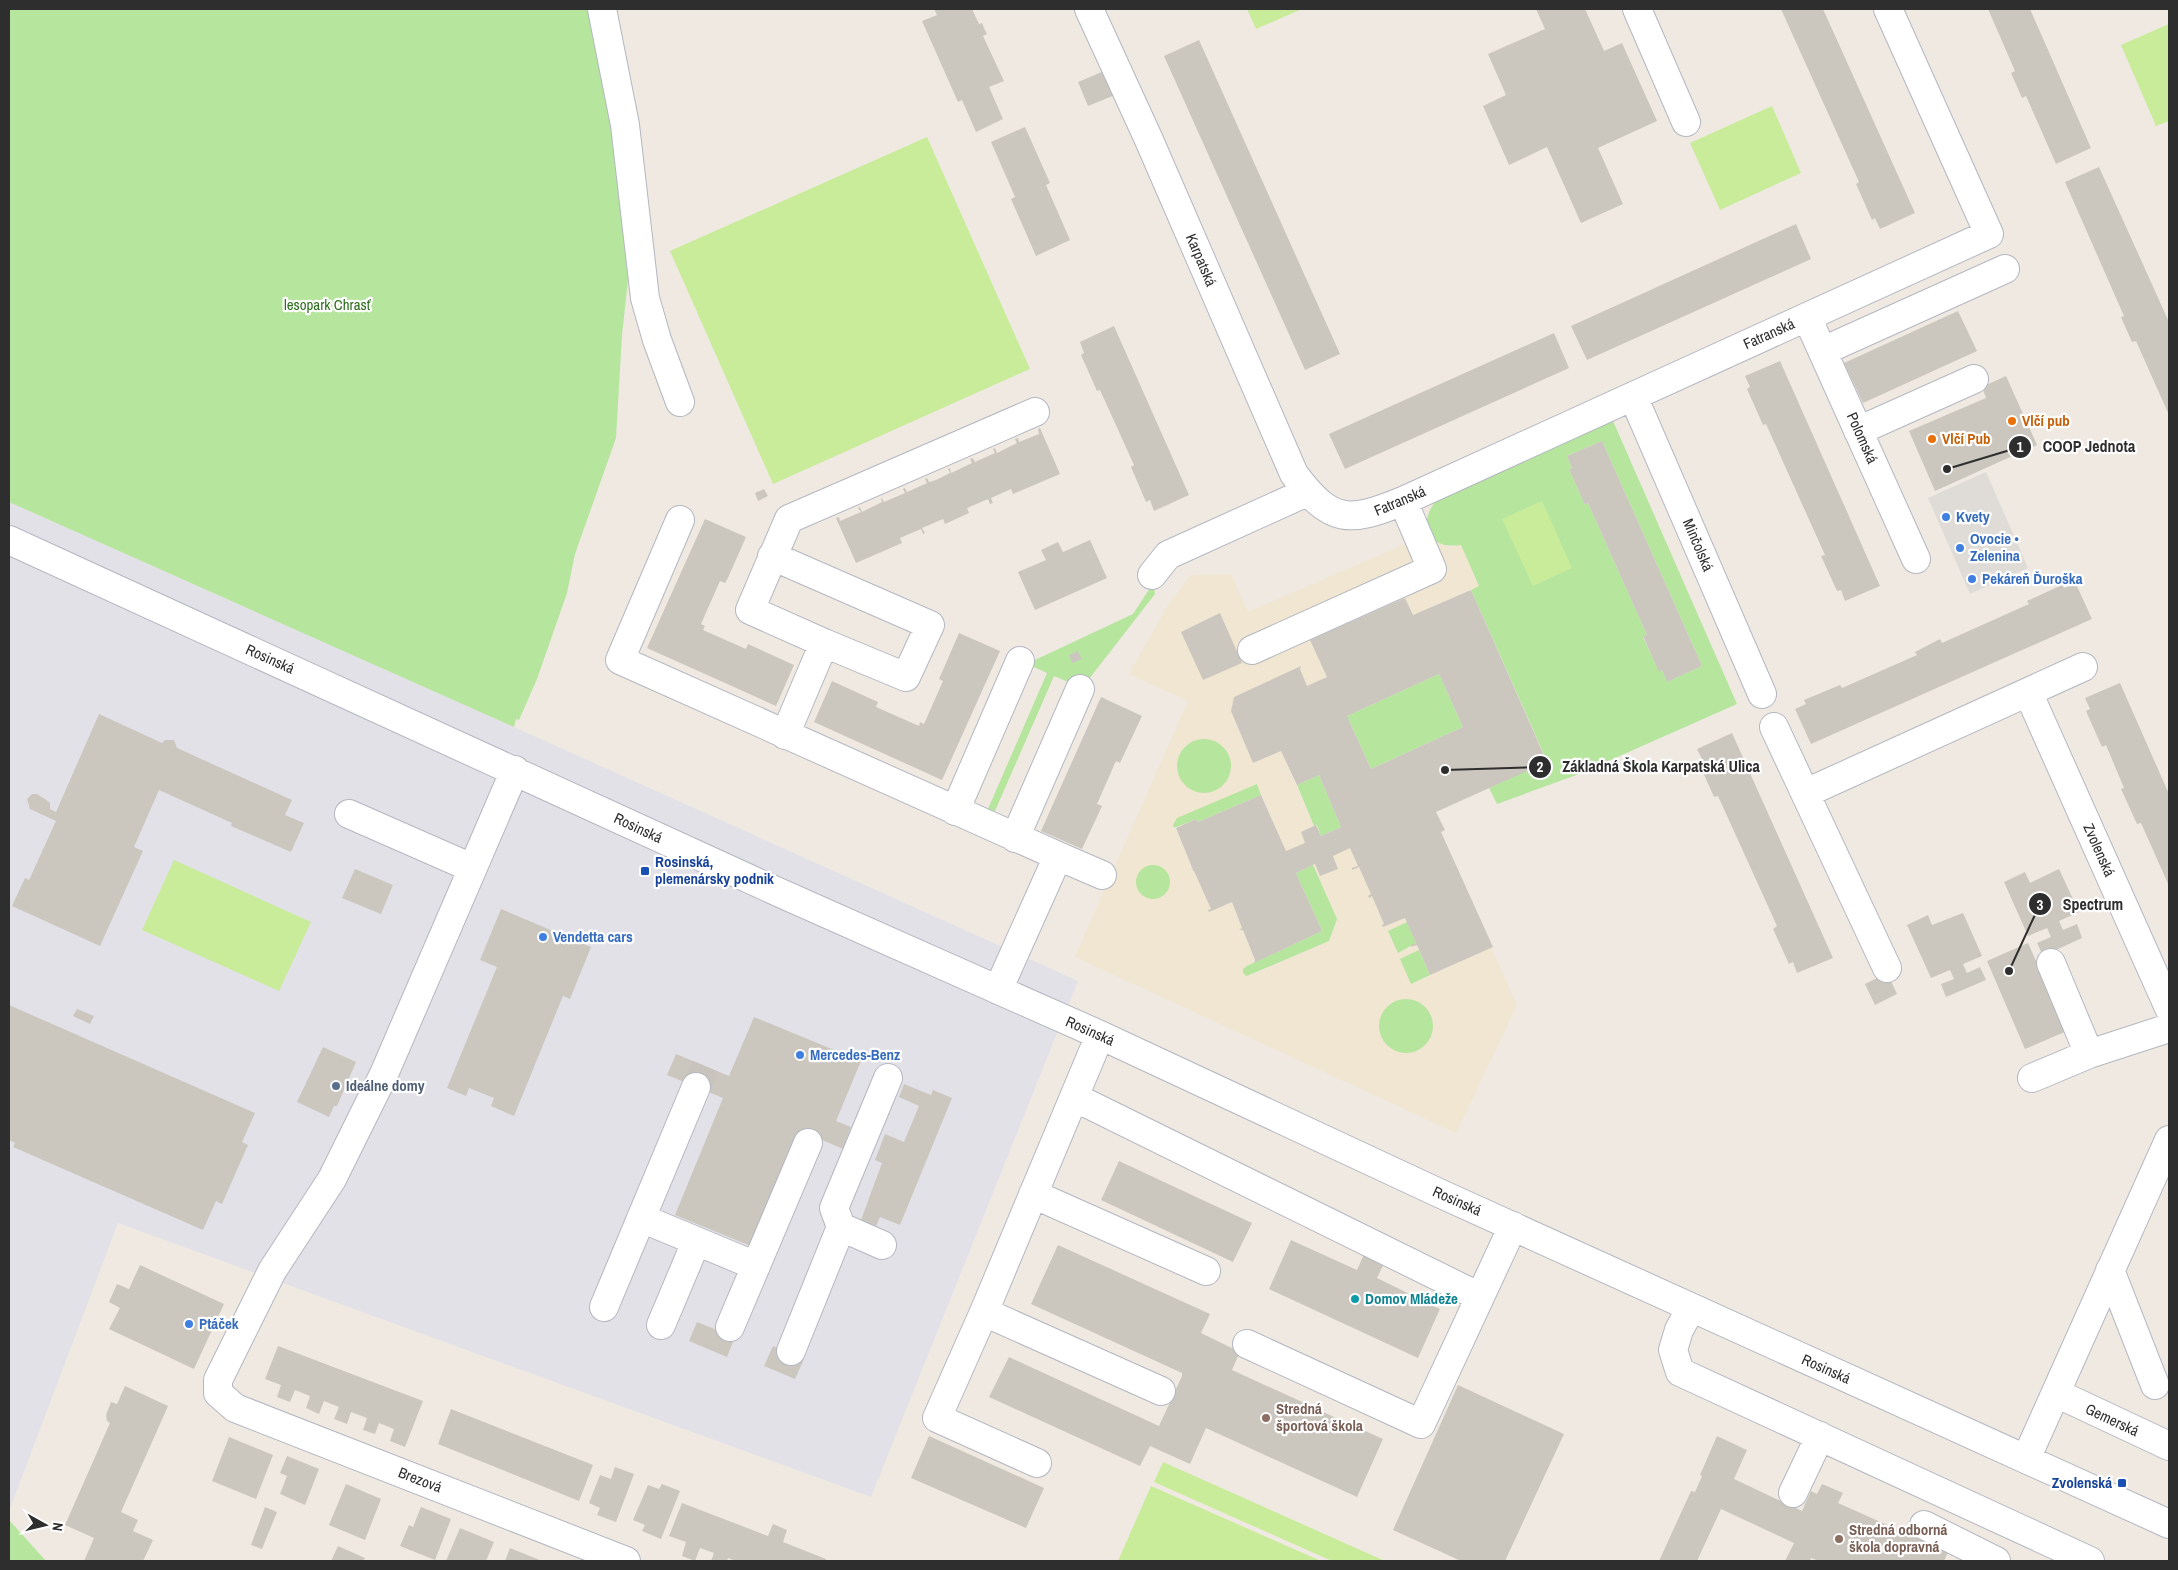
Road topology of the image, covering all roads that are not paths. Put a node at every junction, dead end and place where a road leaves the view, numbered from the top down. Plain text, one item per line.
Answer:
1 (602, 9) edge
2 (1089, 9) edge
3 (1888, 9) edge
4 (1642, 19) edge
5 (1686, 122) dead end
6 (2005, 269) dead end
7 (1807, 317) junction
8 (1823, 351) junction
9 (1974, 379) dead end
10 (1634, 396) junction
11 (680, 402) dead end
12 (1035, 412) dead end
13 (1858, 430) junction
14 (1314, 498) junction
15 (1403, 501) junction
16 (680, 520) dead end
17 (9, 540) edge
18 (772, 556) junction
19 (1916, 559) dead end
20 (1152, 575) dead end
21 (824, 643) junction
22 (1252, 650) dead end
23 (1020, 661) dead end
24 (2083, 667) dead end
25 (1080, 689) dead end
26 (2028, 692) junction
27 (1762, 694) dead end
28 (1774, 727) dead end
29 (785, 735) junction
30 (515, 770) junction
31 (1806, 793) junction
32 (955, 811) junction
33 (349, 814) dead end
34 (1015, 838) junction
35 (1058, 856) junction
36 (472, 868) junction
37 (1102, 875) dead end
38 (2051, 962) dead end
39 (1887, 968) dead end
40 (998, 990) junction
41 (2169, 1008) edge
42 (2169, 1028) edge
43 (1100, 1034) junction
44 (2089, 1054) junction
45 (888, 1078) dead end
46 (2032, 1078) dead end
47 (696, 1087) tunnel mouth
48 (1074, 1097) junction
49 (2169, 1140) edge
50 (808, 1143) dead end
51 (1032, 1194) junction
52 (641, 1218) junction
53 (1513, 1226) junction
54 (841, 1227) junction
55 (696, 1242) junction
56 (882, 1245) dead end
57 (756, 1266) junction
58 (2110, 1270) junction
59 (1206, 1272) dead end
60 (1480, 1296) junction
61 (604, 1306) dead end
62 (1690, 1308) junction
63 (984, 1312) junction
64 (661, 1326) dead end
65 (730, 1327) dead end
66 (1247, 1344) dead end
67 (791, 1351) dead end
68 (2155, 1385) dead end
69 (1161, 1391) dead end
70 (2056, 1393) junction
71 (1820, 1436) junction
72 (2169, 1446) edge
73 (2026, 1459) junction
74 (1037, 1463) dead end
75 (1793, 1493) dead end
76 (2169, 1524) edge
77 (1924, 1525) dead end
78 (2017, 1527) junction
79 (626, 1561) edge
80 (1996, 1561) edge
81 (2000, 1561) edge
82 (2090, 1561) edge

1 - 11 street
2 - 14 street, Karpatská
3 - 7 street, Fatranská
4 - 5 street
6 - 8 street
7 - 8 street, Polomská
7 - 10 street, Fatranská
8 - 13 street, Polomská
9 - 13 street
10 - 15 street, Fatranská
10 - 27 street, Minčolská
12 - 18 street
13 - 19 street, Polomská
14 - 15 street, Fatranská
14 - 20 street
15 - 22 street
16 - 29 street
17 - 30 street, Rosinská
18 - 21 street
18 - 21 street
21 - 29 street
23 - 32 street
24 - 26 street
25 - 34 street
26 - 31 street
26 - 41 street, Zvolenská
28 - 31 street
29 - 32 street
30 - 36 street
30 - 40 street, Rosinská
31 - 39 street
32 - 34 street
33 - 36 street
34 - 35 street
35 - 37 street
35 - 40 street
36 - 79 street, Brezová
38 - 44 street
40 - 43 street, Rosinská
42 - 44 street
43 - 48 street
43 - 53 street, Rosinská
44 - 46 street
45 - 54 street
47 - 52 street
48 - 51 street
48 - 60 street
49 - 58 street
50 - 57 street
51 - 59 street
51 - 63 street
52 - 55 street
52 - 61 street
53 - 60 street
53 - 62 street, Rosinská
54 - 56 street
54 - 67 street
55 - 57 street
55 - 64 street
57 - 65 street
58 - 68 street
58 - 70 street
60 - 66 street
62 - 71 street
62 - 73 street, Rosinská
63 - 69 street
63 - 74 street
70 - 72 street, Gemerská
70 - 73 street
71 - 75 street
71 - 78 street
73 - 76 street, Rosinská
77 - 80 street
78 - 81 street
78 - 82 street

